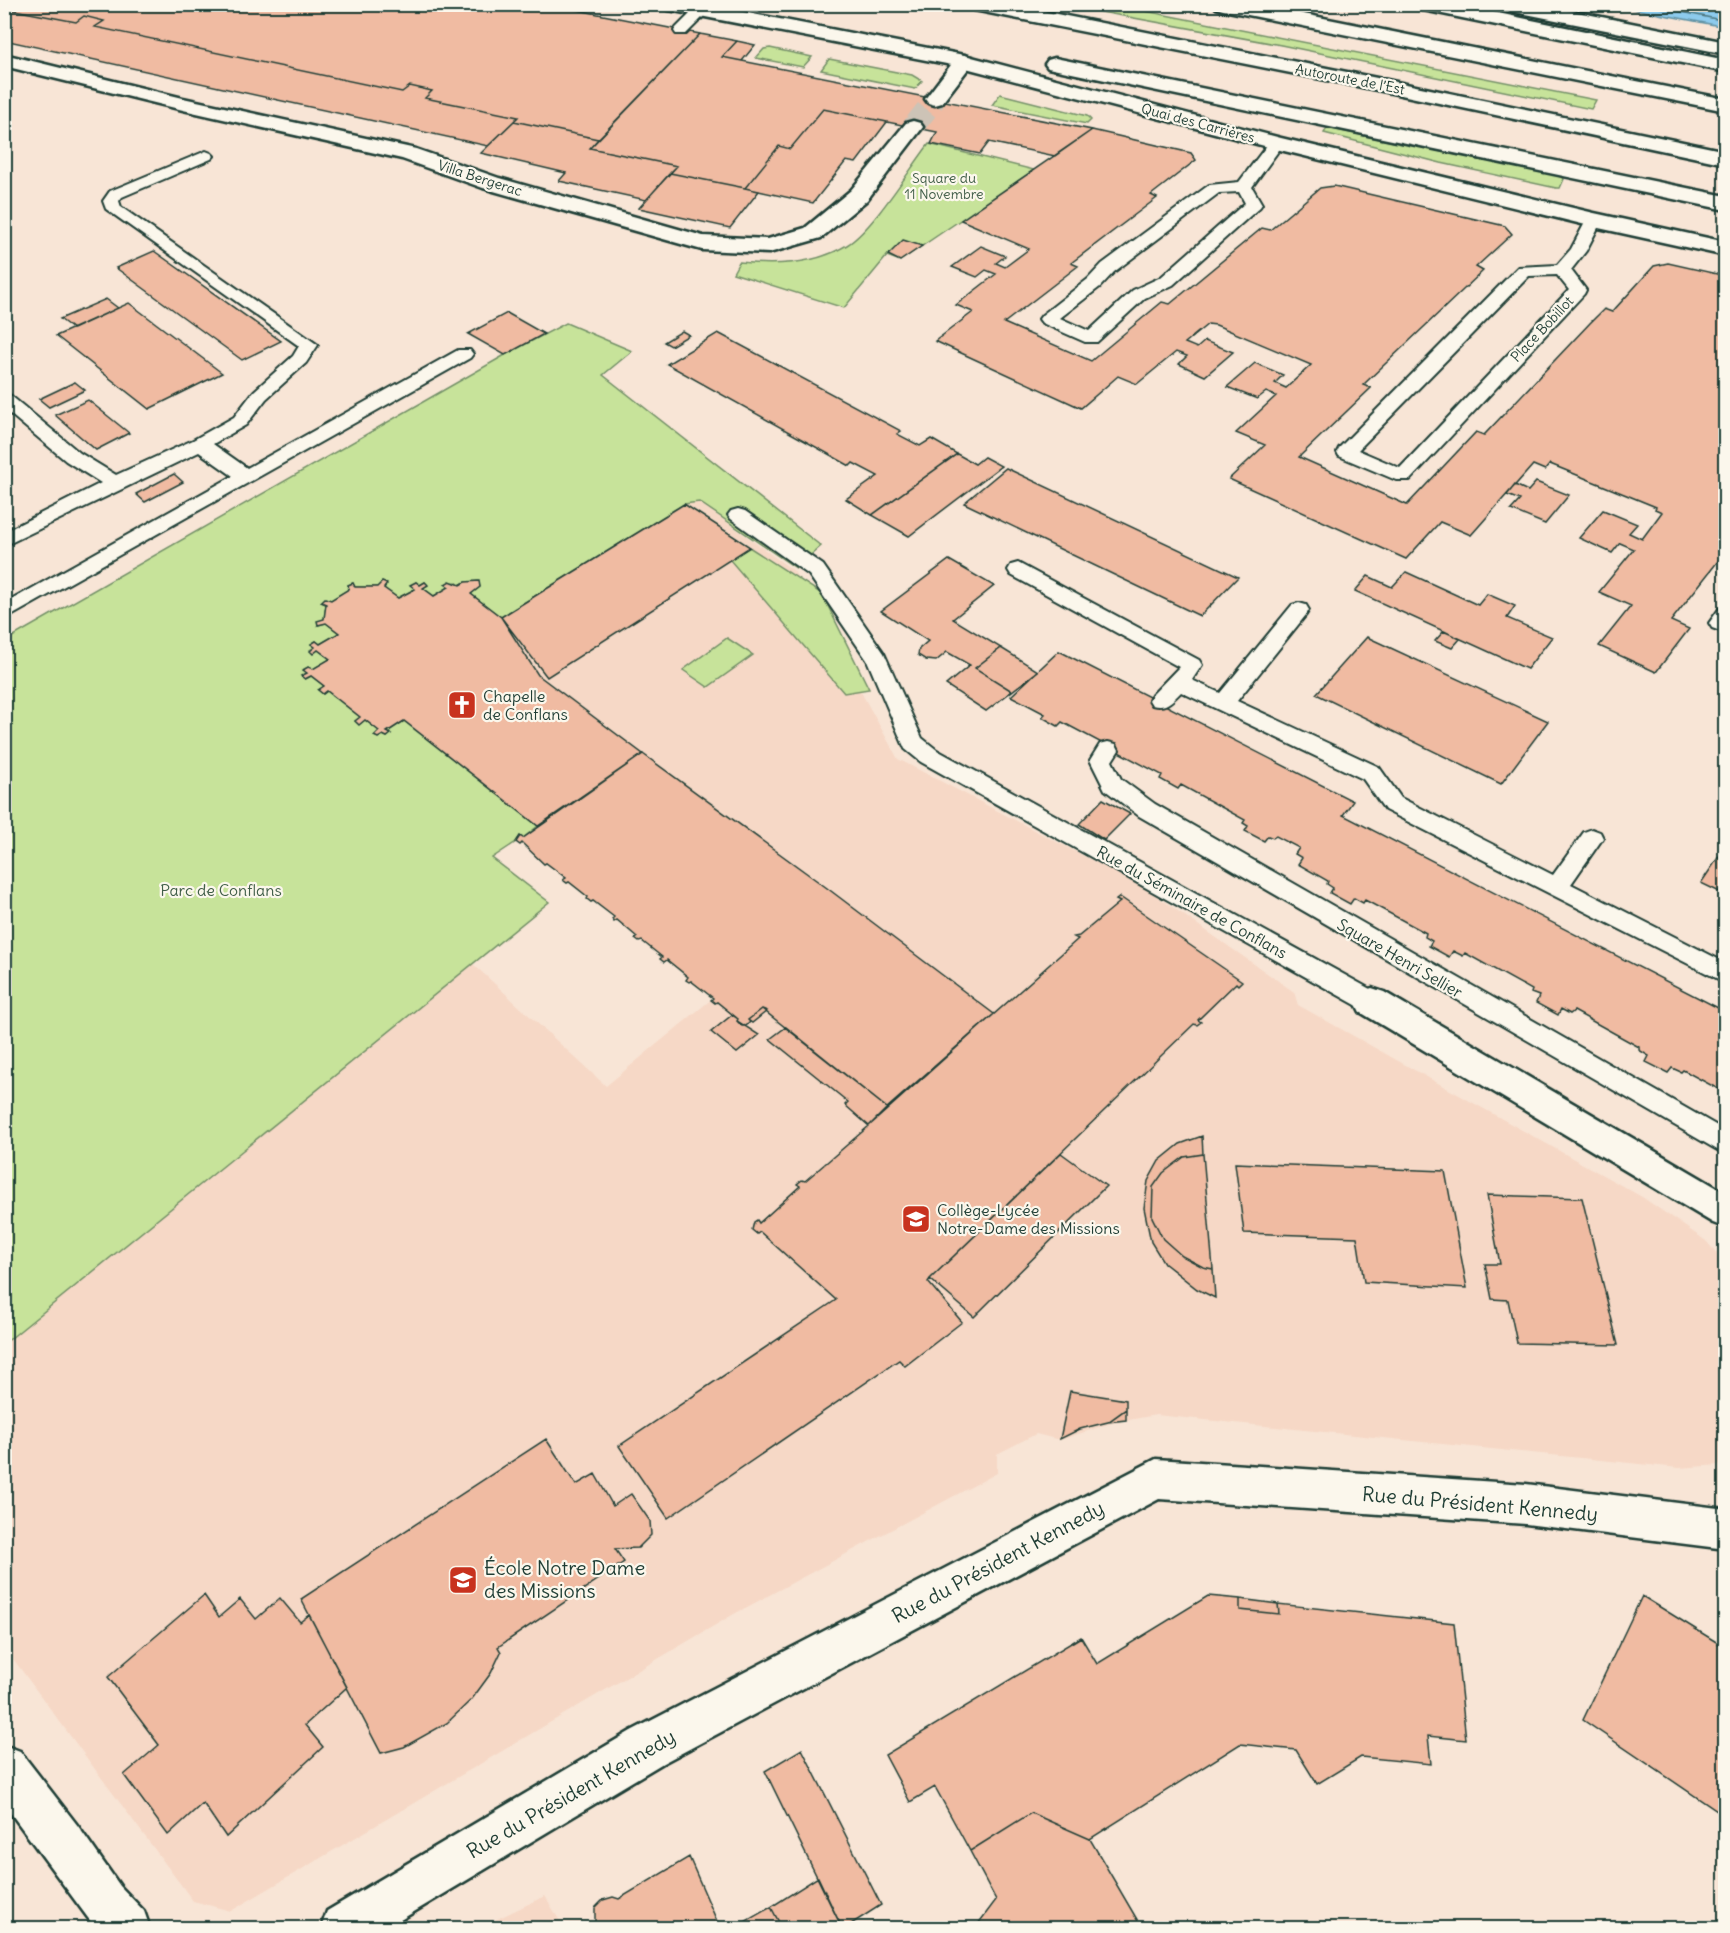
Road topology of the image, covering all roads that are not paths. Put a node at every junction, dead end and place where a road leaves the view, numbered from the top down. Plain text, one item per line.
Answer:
1 (669, 4) edge
2 (744, 4) edge
3 (974, 4) edge
4 (1223, 4) edge
5 (1423, 4) edge
6 (1506, 4) edge
7 (701, 11) junction
8 (681, 31) dead end
9 (922, 41) junction
10 (1725, 48) edge
11 (4, 60) edge
12 (964, 62) junction
13 (1725, 66) edge
14 (935, 99) tunnel mouth
15 (1725, 105) edge
16 (913, 127) tunnel mouth
17 (1276, 143) junction
18 (206, 156) dead end
19 (1725, 158) edge
20 (1244, 187) junction
21 (1725, 203) edge
22 (1594, 220) junction
23 (1725, 233) edge
24 (1725, 249) edge
25 (1562, 270) junction
26 (464, 354) dead end
27 (4, 399) edge
28 (200, 444) junction
29 (247, 477) junction
30 (115, 483) junction
31 (738, 515) dead end
32 (4, 540) edge
33 (1018, 570) dead end
34 (1299, 610) dead end
35 (4, 613) edge
36 (1725, 614) edge
37 (1725, 626) edge
38 (1178, 682) junction
39 (1160, 700) dead end
40 (1224, 702) junction
41 (1108, 750) dead end
42 (1592, 838) dead end
43 (1556, 888) junction
44 (1725, 974) edge
45 (1372, 1002) joint
46 (1725, 1144) edge
47 (1725, 1212) edge
48 (1725, 1528) edge
49 (4, 1767) edge
50 (127, 1929) edge
51 (344, 1929) edge

1 - 7 main road, Quai des Carrières
2 - 9 main road, Quai des Carrières
3 - 19 main road, Autoroute de l’Est
4 - 15 main road
5 - 13 main road
6 - 10 main road
7 - 8 lane
7 - 12 main road, Quai des Carrières
9 - 21 main road
9 - 23 main road, Quai des Carrières
11 - 16 main road, Villa Bergerac
12 - 14 main road
12 - 17 main road, Quai des Carrières
17 - 20 lane
17 - 22 main road, Quai des Carrières
18 - 28 lane
20 - 20 lane
22 - 24 main road, Quai des Carrières
22 - 25 lane
25 - 25 lane, Place Bobillot
26 - 29 lane
27 - 30 lane
28 - 29 lane
28 - 30 lane
29 - 35 lane
30 - 32 lane
31 - 45 lane, Rue du Séminaire de Conflans
33 - 38 lane
34 - 40 lane
36 - 37 lane
38 - 39 lane
38 - 40 lane
40 - 43 lane
41 - 46 lane, Square Henri Sellier
42 - 43 lane
43 - 44 lane
45 - 47 main road, Rue du Séminaire de Conflans
48 - 51 main road, Rue du Président Kennedy
49 - 50 main road

